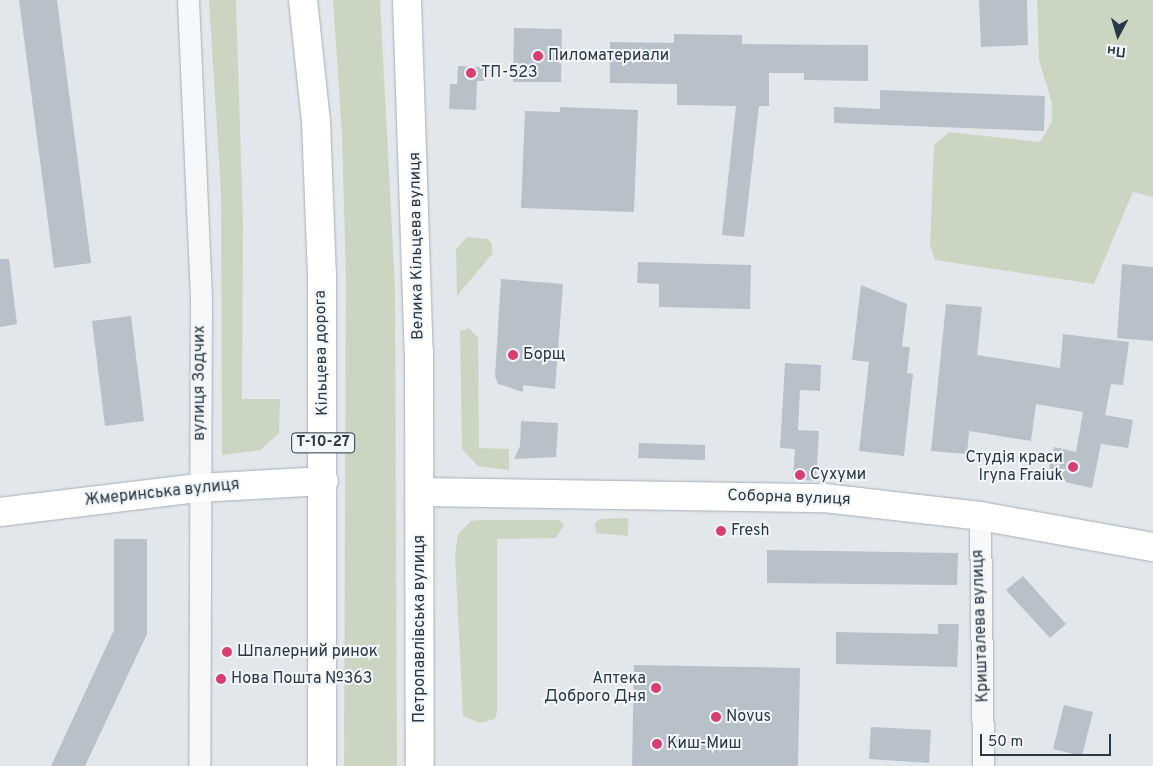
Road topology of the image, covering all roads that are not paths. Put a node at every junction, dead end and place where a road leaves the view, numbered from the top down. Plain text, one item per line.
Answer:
1 (188, 0) edge
2 (303, 0) edge
3 (407, 0) edge
4 (324, 480) junction
5 (199, 488) junction
6 (421, 492) junction
7 (0, 512) edge
8 (980, 516) junction
9 (1153, 547) edge
10 (199, 766) edge
11 (322, 766) edge
12 (420, 766) edge
13 (984, 766) edge

1 - 5 street, вулиця Зодчих
2 - 4 main road, Кільцева дорога / Т-10-27
3 - 6 main road, Велика Кільцева вулиця
4 - 5 main road, Жмеринська вулиця
4 - 11 main road, Кільцева дорога / Т-10-27
5 - 7 main road, Жмеринська вулиця
5 - 10 street, вулиця Зодчих
6 - 8 main road, Соборна вулиця
6 - 12 main road, Петропавлівська вулиця
8 - 9 main road, Соборна вулиця
8 - 13 street, Кришталева вулиця

